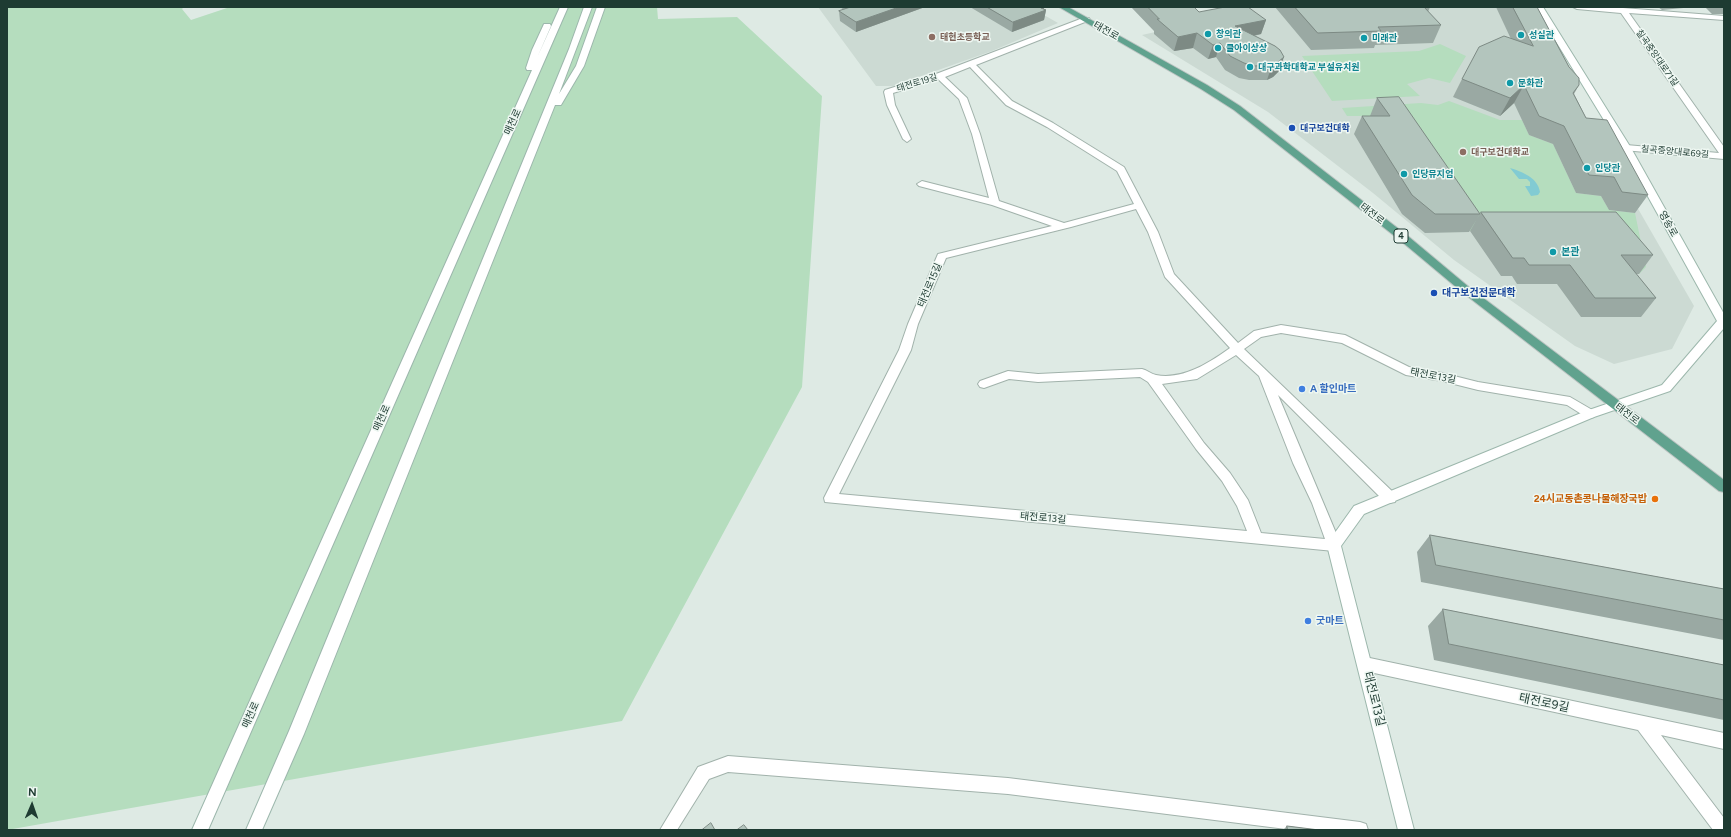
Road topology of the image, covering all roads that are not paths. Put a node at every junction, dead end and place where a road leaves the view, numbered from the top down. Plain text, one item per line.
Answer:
1 (556, 7) edge
2 (564, 7) edge
3 (588, 7) edge
4 (601, 7) edge
5 (1063, 7) edge
6 (1539, 7) edge
7 (1577, 7) edge
8 (1623, 10) junction
9 (1724, 18) edge
10 (1086, 20) junction
11 (972, 64) junction
12 (939, 76) junction
13 (1690, 105) joint
14 (514, 121) junction
15 (538, 136) junction
16 (907, 139) dead end
17 (1626, 148) junction
18 (1724, 153) edge
19 (1724, 156) edge
20 (922, 184) dead end
21 (995, 203) junction
22 (1140, 205) junction
23 (1063, 226) junction
24 (1723, 322) edge
25 (1238, 350) junction
26 (1264, 374) junction
27 (1152, 379) junction
28 (984, 384) dead end
29 (1616, 406) junction
30 (1590, 414) junction
31 (1724, 487) edge
32 (830, 498) joint
33 (1390, 498) junction
34 (1256, 537) junction
35 (1334, 545) junction
36 (1365, 664) junction
37 (1643, 724) junction
38 (1724, 741) edge
39 (200, 830) edge
40 (254, 830) edge
41 (668, 830) edge
42 (1360, 830) edge
43 (1406, 830) edge
44 (1723, 830) edge

1 - 14 street
2 - 14 street, 매천로
3 - 15 street
4 - 15 street
5 - 10 main road, 태전로 / 4
6 - 17 street, 영송로
7 - 8 street
8 - 9 street
8 - 13 street, 칠곡중앙대로71길
10 - 11 street, 태전로19길
10 - 29 main road, 태전로 / 4
11 - 12 street, 태전로19길
11 - 22 street
12 - 16 street, 태전로19길
12 - 21 street
13 - 18 street, 칠곡중앙대로69길
14 - 39 street, 매천로
15 - 40 street
17 - 19 street, 칠곡중앙대로69길
17 - 24 street, 영송로
20 - 21 street
21 - 23 street
22 - 23 street, 태전로15길
22 - 25 street
23 - 32 street, 태전로15길
24 - 29 street, 영송로
25 - 26 street, 태전로13길
25 - 27 street, 태전로13길
25 - 30 street, 태전로13길
26 - 33 street
26 - 35 street, 태전로13길
27 - 28 street, 태전로13길
27 - 34 street
29 - 30 street
29 - 31 main road, 태전로 / 4
30 - 33 street
32 - 34 street, 태전로13길
33 - 35 street
34 - 35 street, 태전로13길
35 - 36 street, 태전로13길
36 - 37 street, 태전로9길
36 - 43 street, 태전로13길
37 - 38 street, 태전로9길
37 - 44 street
41 - 42 street

